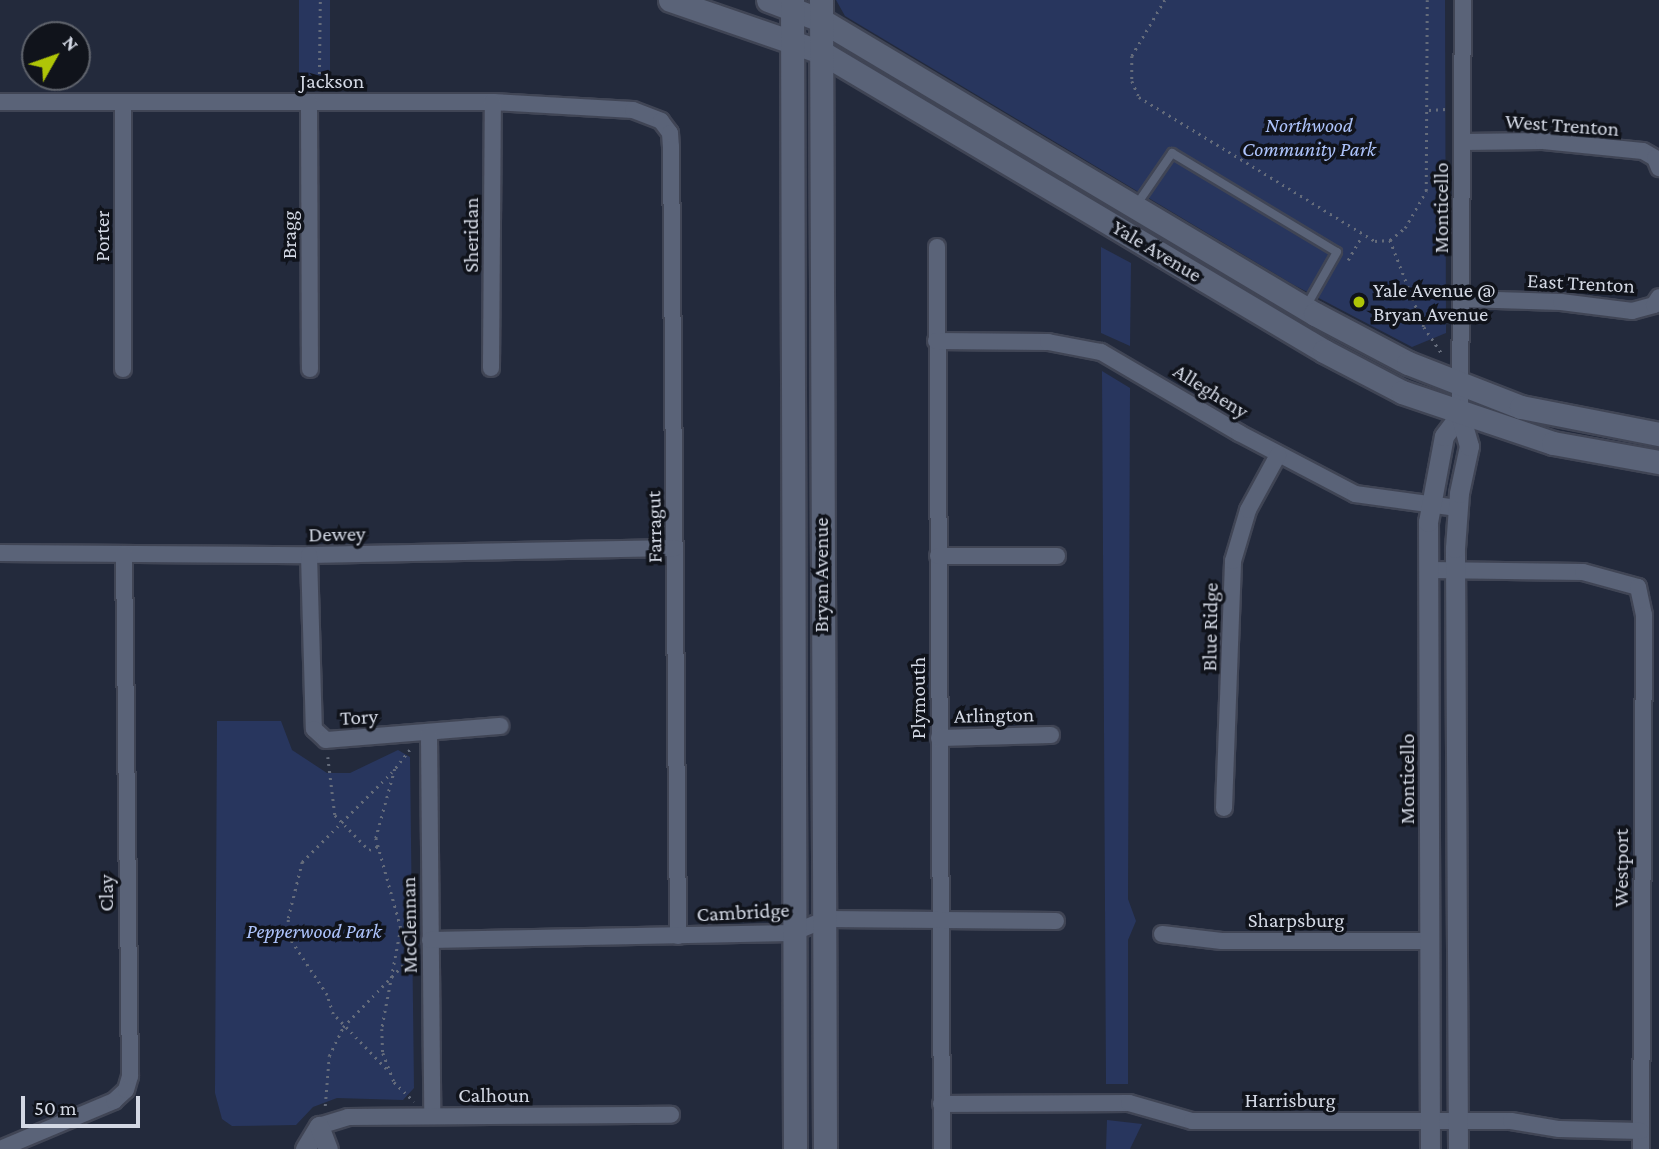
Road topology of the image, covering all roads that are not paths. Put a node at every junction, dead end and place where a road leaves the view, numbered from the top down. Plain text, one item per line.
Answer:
1 (670, 0) edge
2 (768, 0) edge
3 (1463, 0) edge
4 (792, 5) edge
5 (821, 10) edge
6 (792, 39) junction
7 (821, 52) junction
8 (0, 102) edge
9 (123, 102) junction
10 (314, 102) junction
11 (492, 102) junction
12 (661, 121) joint
13 (1464, 142) junction
14 (1657, 163) edge
15 (1136, 205) junction
16 (937, 247) dead end
17 (1464, 299) junction
18 (1657, 301) edge
19 (1306, 308) junction
20 (936, 341) junction
21 (491, 368) dead end
22 (123, 369) dead end
23 (310, 369) dead end
24 (1459, 376) junction
25 (1460, 415) junction
26 (1659, 434) edge
27 (1278, 455) junction
28 (1659, 462) edge
29 (1429, 506) junction
30 (1457, 508) junction
31 (675, 548) junction
32 (0, 553) edge
33 (124, 554) junction
34 (309, 555) junction
35 (938, 556) junction
36 (1057, 556) dead end
37 (1455, 569) junction
38 (1429, 570) junction
39 (500, 726) dead end
40 (429, 735) junction
41 (1051, 735) dead end
42 (939, 738) junction
43 (1224, 808) dead end
44 (825, 919) junction
45 (940, 919) junction
46 (1056, 921) dead end
47 (792, 933) junction
48 (1162, 934) dead end
49 (678, 936) junction
50 (430, 940) junction
51 (1430, 941) junction
52 (942, 1104) junction
53 (671, 1115) dead end
54 (432, 1116) junction
55 (1430, 1121) junction
56 (1458, 1121) junction
57 (319, 1126) junction
58 (1641, 1131) junction
59 (0, 1149) edge
60 (305, 1149) edge
61 (328, 1149) edge
62 (795, 1149) edge
63 (825, 1149) edge
64 (942, 1149) edge
65 (1430, 1149) edge
66 (1458, 1149) edge
67 (1641, 1149) edge

1 - 6 main road, Yale Avenue
2 - 4 main road, Yale Avenue
3 - 13 street, Monticello
4 - 5 main road, Yale Avenue
4 - 6 main road, Bryan Avenue
5 - 7 main road, Bryan Avenue
5 - 15 main road, Yale Avenue
6 - 7 main road, Yale Avenue
6 - 47 main road, Bryan Avenue
7 - 25 main road, Yale Avenue
7 - 44 main road, Bryan Avenue
8 - 9 street, Jackson
9 - 10 street, Jackson
9 - 22 street, Porter
10 - 11 street, Jackson
10 - 23 street, Bragg
11 - 12 street, Jackson
11 - 21 street, Sheridan
12 - 31 street, Farragut
13 - 14 street, West Trenton
13 - 17 street, Monticello
15 - 19 main road, Yale Avenue
15 - 19 lane
16 - 20 street, Plymouth
17 - 18 street, East Trenton
17 - 24 street, Monticello
19 - 24 main road, Yale Avenue
20 - 27 street, Allegheny
20 - 35 street, Plymouth
24 - 25 street, Monticello
24 - 26 main road, Yale Avenue
25 - 28 main road, Yale Avenue
25 - 29 street, Monticello
25 - 30 street, Monticello
27 - 29 street, Allegheny
27 - 43 street, Blue Ridge
29 - 30 street, Allegheny
29 - 38 street, Monticello
30 - 37 street, Monticello
31 - 34 street, Dewey
31 - 49 street, Farragut
32 - 33 street, Dewey
33 - 34 street, Dewey
33 - 59 street, Clay
34 - 40 street, Tory
35 - 36 street
35 - 42 street, Plymouth
37 - 38 street
37 - 56 street, Monticello
37 - 58 street, Westport
38 - 51 street, Monticello
39 - 40 street, Tory
40 - 50 street, McClennan
41 - 42 street, Arlington
42 - 45 street, Plymouth
44 - 45 street, Cambridge
44 - 47 street, Cambridge
44 - 63 main road, Bryan Avenue
45 - 46 street, Cambridge
45 - 52 street, Plymouth
47 - 49 street, Cambridge
47 - 62 main road, Bryan Avenue
48 - 51 street, Sharpsburg
49 - 50 street, Cambridge
50 - 54 street, McClennan
51 - 55 street, Monticello
52 - 55 street, Harrisburg
52 - 64 street, Plymouth
53 - 54 street, Calhoun
54 - 57 street, Calhoun
55 - 56 street, Harrisburg
55 - 65 street, Monticello
56 - 58 street, Harrisburg
56 - 66 street, Monticello
57 - 60 street
57 - 61 street
58 - 67 street, Westport

